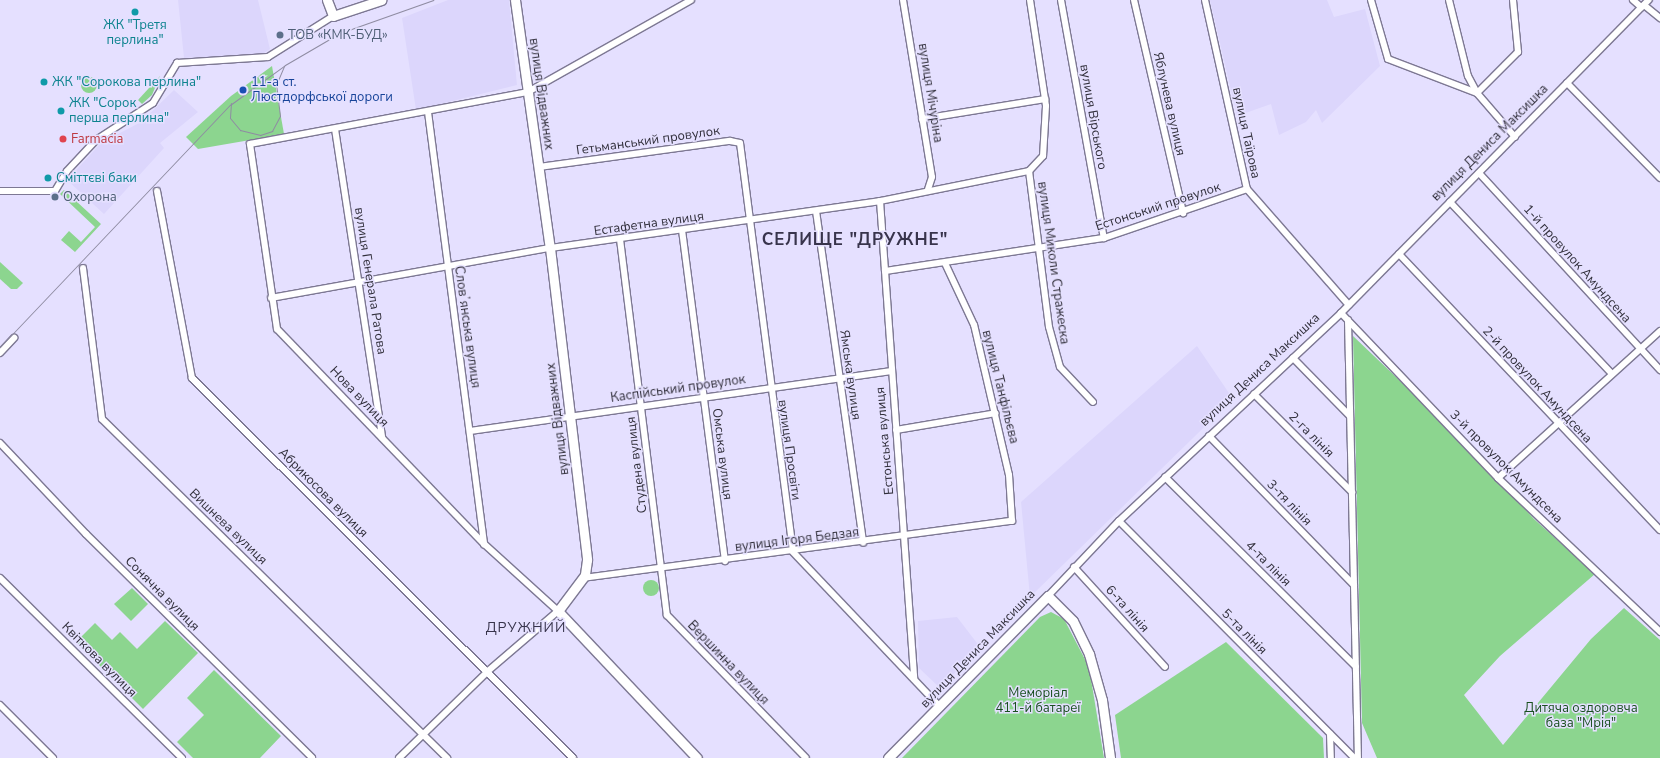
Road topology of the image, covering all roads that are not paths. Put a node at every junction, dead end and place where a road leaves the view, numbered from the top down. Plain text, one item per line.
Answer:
1 (327, 0) edge
2 (381, 0) edge
3 (515, 0) edge
4 (691, 0) edge
5 (904, 0) edge
6 (1030, 0) edge
7 (1061, 0) edge
8 (1134, 0) edge
9 (1205, 0) edge
10 (1371, 0) edge
11 (1449, 0) edge
12 (1513, 0) edge
13 (1634, 0) edge
14 (1645, 4) edge
15 (333, 16) junction
16 (1660, 18) edge
17 (1567, 84) junction
18 (528, 92) junction
19 (1477, 93) junction
20 (1045, 99) junction
21 (428, 112) junction
22 (922, 119) junction
23 (335, 129) junction
24 (1515, 137) junction
25 (736, 141) joint
26 (539, 167) junction
27 (1029, 171) junction
28 (1479, 173) junction
29 (1660, 178) edge
30 (928, 189) junction
31 (1246, 189) junction
32 (0, 191) edge
33 (157, 191) dead end
34 (880, 201) junction
35 (1450, 202) junction
36 (816, 210) junction
37 (1183, 213) junction
38 (751, 221) junction
39 (682, 230) junction
40 (1104, 238) junction
41 (620, 239) junction
42 (550, 248) junction
43 (1038, 249) junction
44 (1399, 254) junction
45 (945, 263) junction
46 (448, 266) junction
47 (83, 268) dead end
48 (885, 271) junction
49 (359, 282) junction
50 (271, 298) junction
51 (1348, 306) junction
52 (1341, 313) junction
53 (1348, 320) junction
54 (1660, 331) edge
55 (14, 338) dead end
56 (1640, 349) junction
57 (0, 353) edge
58 (1293, 358) junction
59 (1660, 370) edge
60 (890, 371) junction
61 (1612, 374) junction
62 (839, 377) junction
63 (769, 387) junction
64 (1254, 394) junction
65 (704, 396) junction
66 (1093, 402) dead end
67 (641, 405) junction
68 (996, 413) junction
69 (571, 415) junction
70 (1350, 416) junction
71 (1558, 423) junction
72 (896, 430) junction
73 (470, 431) junction
74 (1209, 436) junction
75 (382, 437) junction
76 (0, 443) edge
77 (1165, 477) junction
78 (1498, 478) junction
79 (1352, 492) junction
80 (1012, 521) joint
81 (1119, 521) junction
82 (1660, 530) edge
83 (904, 537) junction
84 (863, 543) junction
85 (484, 544) junction
86 (793, 552) junction
87 (725, 561) junction
88 (1074, 567) junction
89 (661, 569) junction
90 (0, 578) edge
91 (583, 578) junction
92 (1354, 585) junction
93 (1048, 596) junction
94 (558, 611) junction
95 (1660, 632) edge
96 (1165, 667) dead end
97 (1356, 667) junction
98 (488, 670) junction
99 (914, 679) junction
100 (0, 705) edge
101 (940, 707) junction
102 (423, 734) junction
103 (1330, 734) junction
104 (53, 758) edge
105 (182, 758) edge
106 (312, 758) edge
107 (399, 758) edge
108 (447, 758) edge
109 (573, 758) edge
110 (697, 758) edge
111 (806, 758) edge
112 (888, 758) edge
113 (1110, 758) edge
114 (1331, 758) edge
115 (1354, 758) edge
116 (1358, 758) edge

1 - 15 street
2 - 15 street
3 - 18 street, вулиця Відважних
4 - 18 street
5 - 22 street, вулиця Мічуріна
6 - 20 street, вулиця Миколи Стражеска
7 - 40 street, вулиця Вірського
8 - 37 street, Яблунева вулиця
9 - 31 street, вулиця Таїрова
10 - 19 street
11 - 19 street
12 - 19 street
13 - 14 street
14 - 16 street
14 - 17 street, вулиця Дениса Максишка
15 - 32 street
17 - 24 street, вулиця Дениса Максишка
17 - 29 street
18 - 21 street
18 - 26 street, вулиця Відважних
19 - 24 street
20 - 22 street
20 - 27 street, вулиця Миколи Стражеска
21 - 23 street
21 - 46 street, Словʼянська вулиця
22 - 30 street, вулиця Мічуріна
23 - 49 street, вулиця Генерала Ратова
23 - 50 street, Нова вулиця
24 - 28 street, вулиця Дениса Максишка
25 - 26 street, Гетьманський провулок
25 - 38 street, вулиця Просвіти
26 - 42 street, вулиця Відважних
27 - 30 street, Естафетна вулиця
27 - 43 street, вулиця Миколи Стражеска
28 - 35 street, вулиця Дениса Максишка
28 - 56 street, 1-й провулок Амундсена
30 - 34 street, Естафетна вулиця
31 - 37 street, Естонський провулок
31 - 51 street, вулиця Таїрова
33 - 98 street, Абрикосова вулиця
34 - 36 street, Естафетна вулиця
34 - 48 street, Естонська вулиця
35 - 44 street, вулиця Дениса Максишка
35 - 61 street
36 - 38 street, Естафетна вулиця
36 - 62 street, Ямська вулиця
37 - 40 street, Естонський провулок
38 - 39 street, Естафетна вулиця
38 - 63 street, вулиця Просвіти
39 - 41 street, Естафетна вулиця
39 - 65 street, Омська вулиця
40 - 43 street, Естонський провулок
41 - 42 street, Естафетна вулиця
41 - 67 street, Студена вулиця
42 - 46 street, Естафетна вулиця
42 - 69 street, вулиця Відважних
43 - 45 street, Естонський провулок
43 - 66 street, вулиця Миколи Стражеска
44 - 51 street, вулиця Дениса Максишка
44 - 71 street, 2-й провулок Амундсена
45 - 48 street, Естонський провулок
45 - 68 street, вулиця Танфільєва
46 - 49 street, Естафетна вулиця
46 - 73 street, Словʼянська вулиця
47 - 102 street, Вишнева вулиця
48 - 60 street, Естонська вулиця
49 - 50 street, Естафетна вулиця
49 - 75 street, вулиця Генерала Ратова
50 - 75 street, Нова вулиця
51 - 52 street, вулиця Дениса Максишка
52 - 53 street, 3-й провулок Амундсена
52 - 58 street, вулиця Дениса Максишка
53 - 70 street
53 - 78 street, 3-й провулок Амундсена
54 - 56 street
55 - 57 street
56 - 59 street, 1-й провулок Амундсена
56 - 61 street
58 - 64 street, вулиця Дениса Максишка
58 - 70 street
60 - 62 street, Каспійський провулок
60 - 72 street, Естонська вулиця
61 - 71 street
62 - 63 street, Каспійський провулок
62 - 84 street, Ямська вулиця
63 - 65 street, Каспійський провулок
63 - 86 street, вулиця Просвіти
64 - 74 street, вулиця Дениса Максишка
64 - 79 street, 2-га лінія
65 - 67 street, Каспійський провулок
65 - 87 street, Омська вулиця
67 - 69 street, Каспійський провулок
67 - 89 street, Студена вулиця
68 - 72 street
68 - 80 street, вулиця Танфільєва
69 - 73 street, Каспійський провулок
69 - 91 street, вулиця Відважних
70 - 79 street
71 - 78 street
71 - 82 street, 2-й провулок Амундсена
72 - 83 street, Естонська вулиця
73 - 85 street, Словʼянська вулиця
74 - 77 street, вулиця Дениса Максишка
74 - 92 street, 3-тя лінія
75 - 85 street, Нова вулиця
76 - 106 street, Сонячна вулиця
77 - 81 street, вулиця Дениса Максишка
77 - 97 street, 4-та лінія
78 - 95 street, 3-й провулок Амундсена
79 - 92 street
80 - 83 street, вулиця Ігоря Бедзая
81 - 88 street, вулиця Дениса Максишка
81 - 103 street, 5-та лінія
83 - 84 street, вулиця Ігоря Бедзая
83 - 99 street, Естонська вулиця
84 - 86 street, вулиця Ігоря Бедзая
85 - 94 street, Нова вулиця
86 - 87 street, вулиця Ігоря Бедзая
86 - 99 street
87 - 89 street, вулиця Ігоря Бедзая
88 - 93 street, вулиця Дениса Максишка
88 - 96 street, 6-та лінія
89 - 91 street, вулиця Ігоря Бедзая
89 - 111 street, Вершинна вулиця
90 - 105 street, Квіткова вулиця
91 - 94 street, вулиця Відважних
92 - 97 street
93 - 101 street, вулиця Дениса Максишка
93 - 113 street
94 - 98 street, вулиця Відважних
94 - 110 street
97 - 116 street
98 - 102 street, вулиця Відважних
98 - 109 street, Абрикосова вулиця
99 - 101 street
100 - 104 street
101 - 112 street, вулиця Дениса Максишка
102 - 107 street, вулиця Відважних
102 - 108 street, Вишнева вулиця
103 - 114 street
103 - 115 street, 5-та лінія

